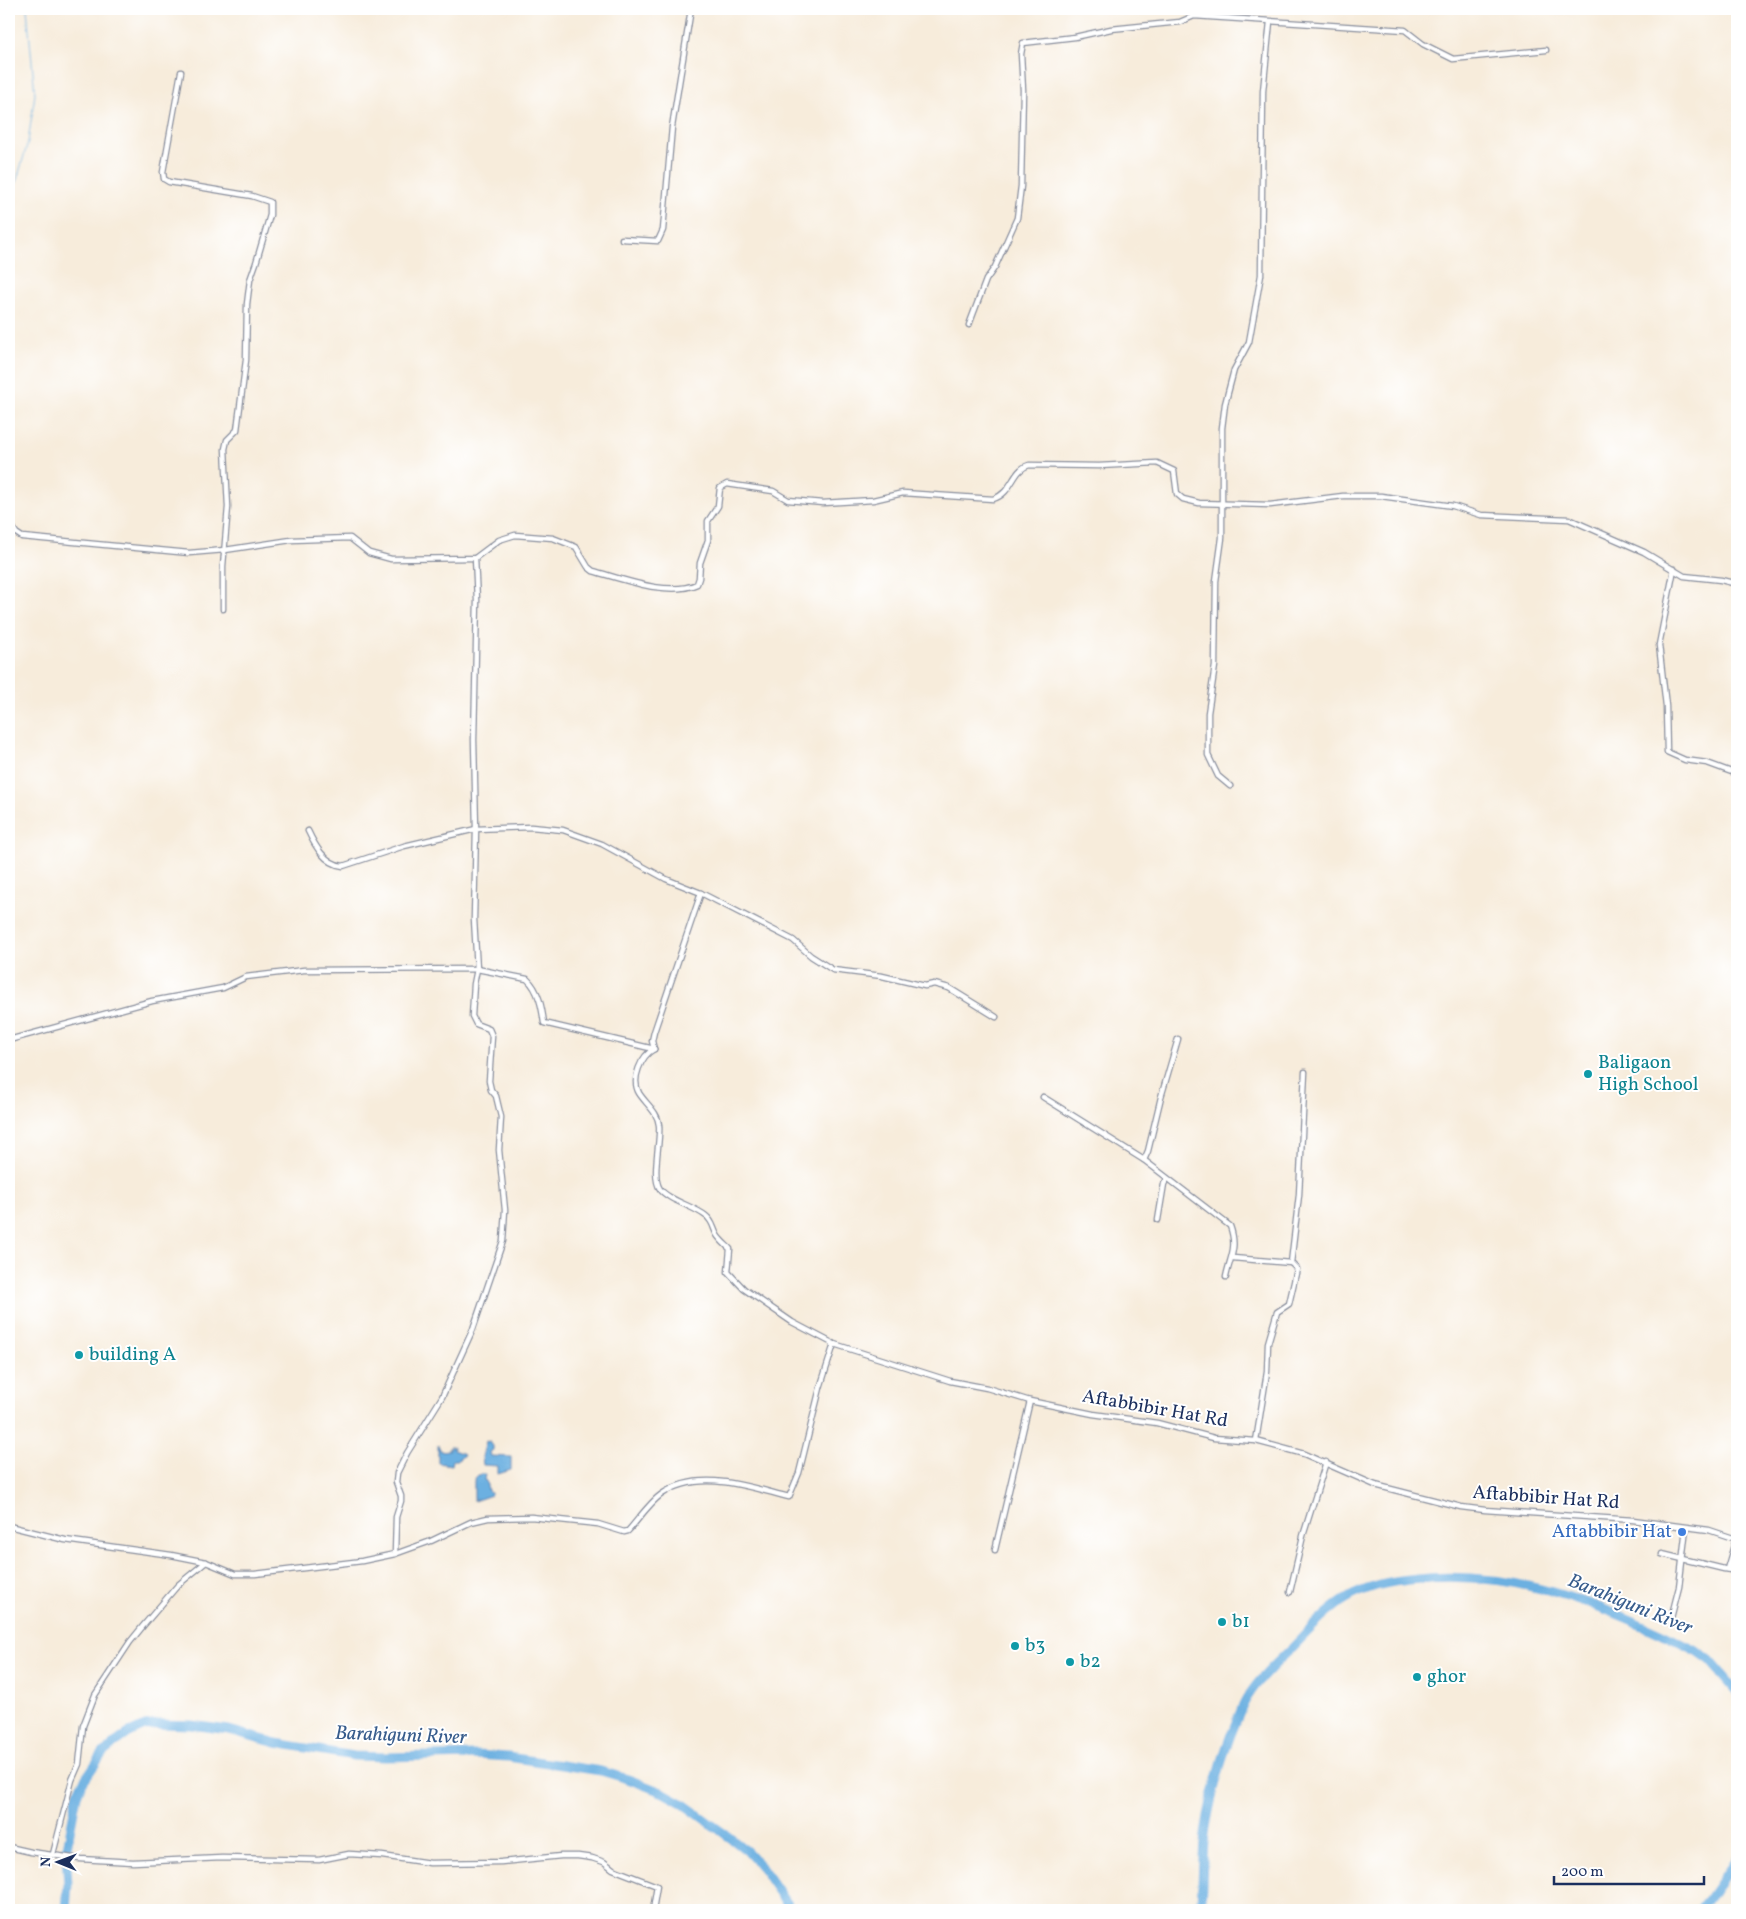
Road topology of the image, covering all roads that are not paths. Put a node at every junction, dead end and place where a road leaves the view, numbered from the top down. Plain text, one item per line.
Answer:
1 (691, 9) edge
2 (1270, 22) junction
3 (1546, 50) dead end
4 (181, 72) dead end
5 (622, 239) dead end
6 (969, 325) dead end
7 (1222, 504) junction
8 (9, 521) edge
9 (225, 550) junction
10 (475, 558) junction
11 (1674, 569) junction
12 (1737, 584) edge
13 (223, 609) dead end
14 (1737, 774) edge
15 (1230, 786) dead end
16 (476, 828) junction
17 (308, 831) dead end
18 (700, 893) junction
19 (477, 970) junction
20 (996, 1017) dead end
21 (1178, 1039) dead end
22 (9, 1040) edge
23 (654, 1049) junction
24 (1305, 1072) dead end
25 (1043, 1096) dead end
26 (1144, 1160) junction
27 (1167, 1179) junction
28 (1158, 1220) dead end
29 (1233, 1258) junction
30 (1291, 1263) junction
31 (1226, 1277) dead end
32 (834, 1344) junction
33 (1030, 1401) junction
34 (1256, 1441) junction
35 (1326, 1462) junction
36 (9, 1526) edge
37 (1686, 1528) junction
38 (994, 1550) dead end
39 (396, 1554) junction
40 (1662, 1554) dead end
41 (1683, 1560) junction
42 (206, 1562) junction
43 (1727, 1569) junction
44 (1737, 1571) edge
45 (1290, 1592) dead end
46 (1670, 1622) dead end
47 (9, 1847) edge
48 (53, 1854) junction
49 (652, 1910) edge

1 - 5 street
2 - 3 street
2 - 6 street
2 - 7 street
4 - 9 street
7 - 10 street
7 - 11 street
7 - 15 street
8 - 9 street
9 - 10 street
9 - 13 street
10 - 16 street
11 - 12 street
11 - 14 street
16 - 17 street
16 - 18 street
16 - 19 street
18 - 20 street
18 - 23 street
19 - 22 street
19 - 23 street
19 - 39 street
21 - 26 street
23 - 32 street, Aftabbibir Hat Rd
24 - 30 street
25 - 26 street
26 - 27 street
27 - 28 street
27 - 29 street
29 - 30 street
29 - 31 street
30 - 34 street
32 - 33 street, Aftabbibir Hat Rd
32 - 39 street
33 - 34 street, Aftabbibir Hat Rd
33 - 38 street
34 - 35 street, Aftabbibir Hat Rd
35 - 37 street, Aftabbibir Hat Rd
35 - 45 street
36 - 42 street
37 - 41 street
37 - 43 street, Aftabbibir Hat Rd
39 - 42 street
40 - 41 street
41 - 43 street
41 - 46 street
42 - 48 street
43 - 44 street
47 - 48 street
48 - 49 street

